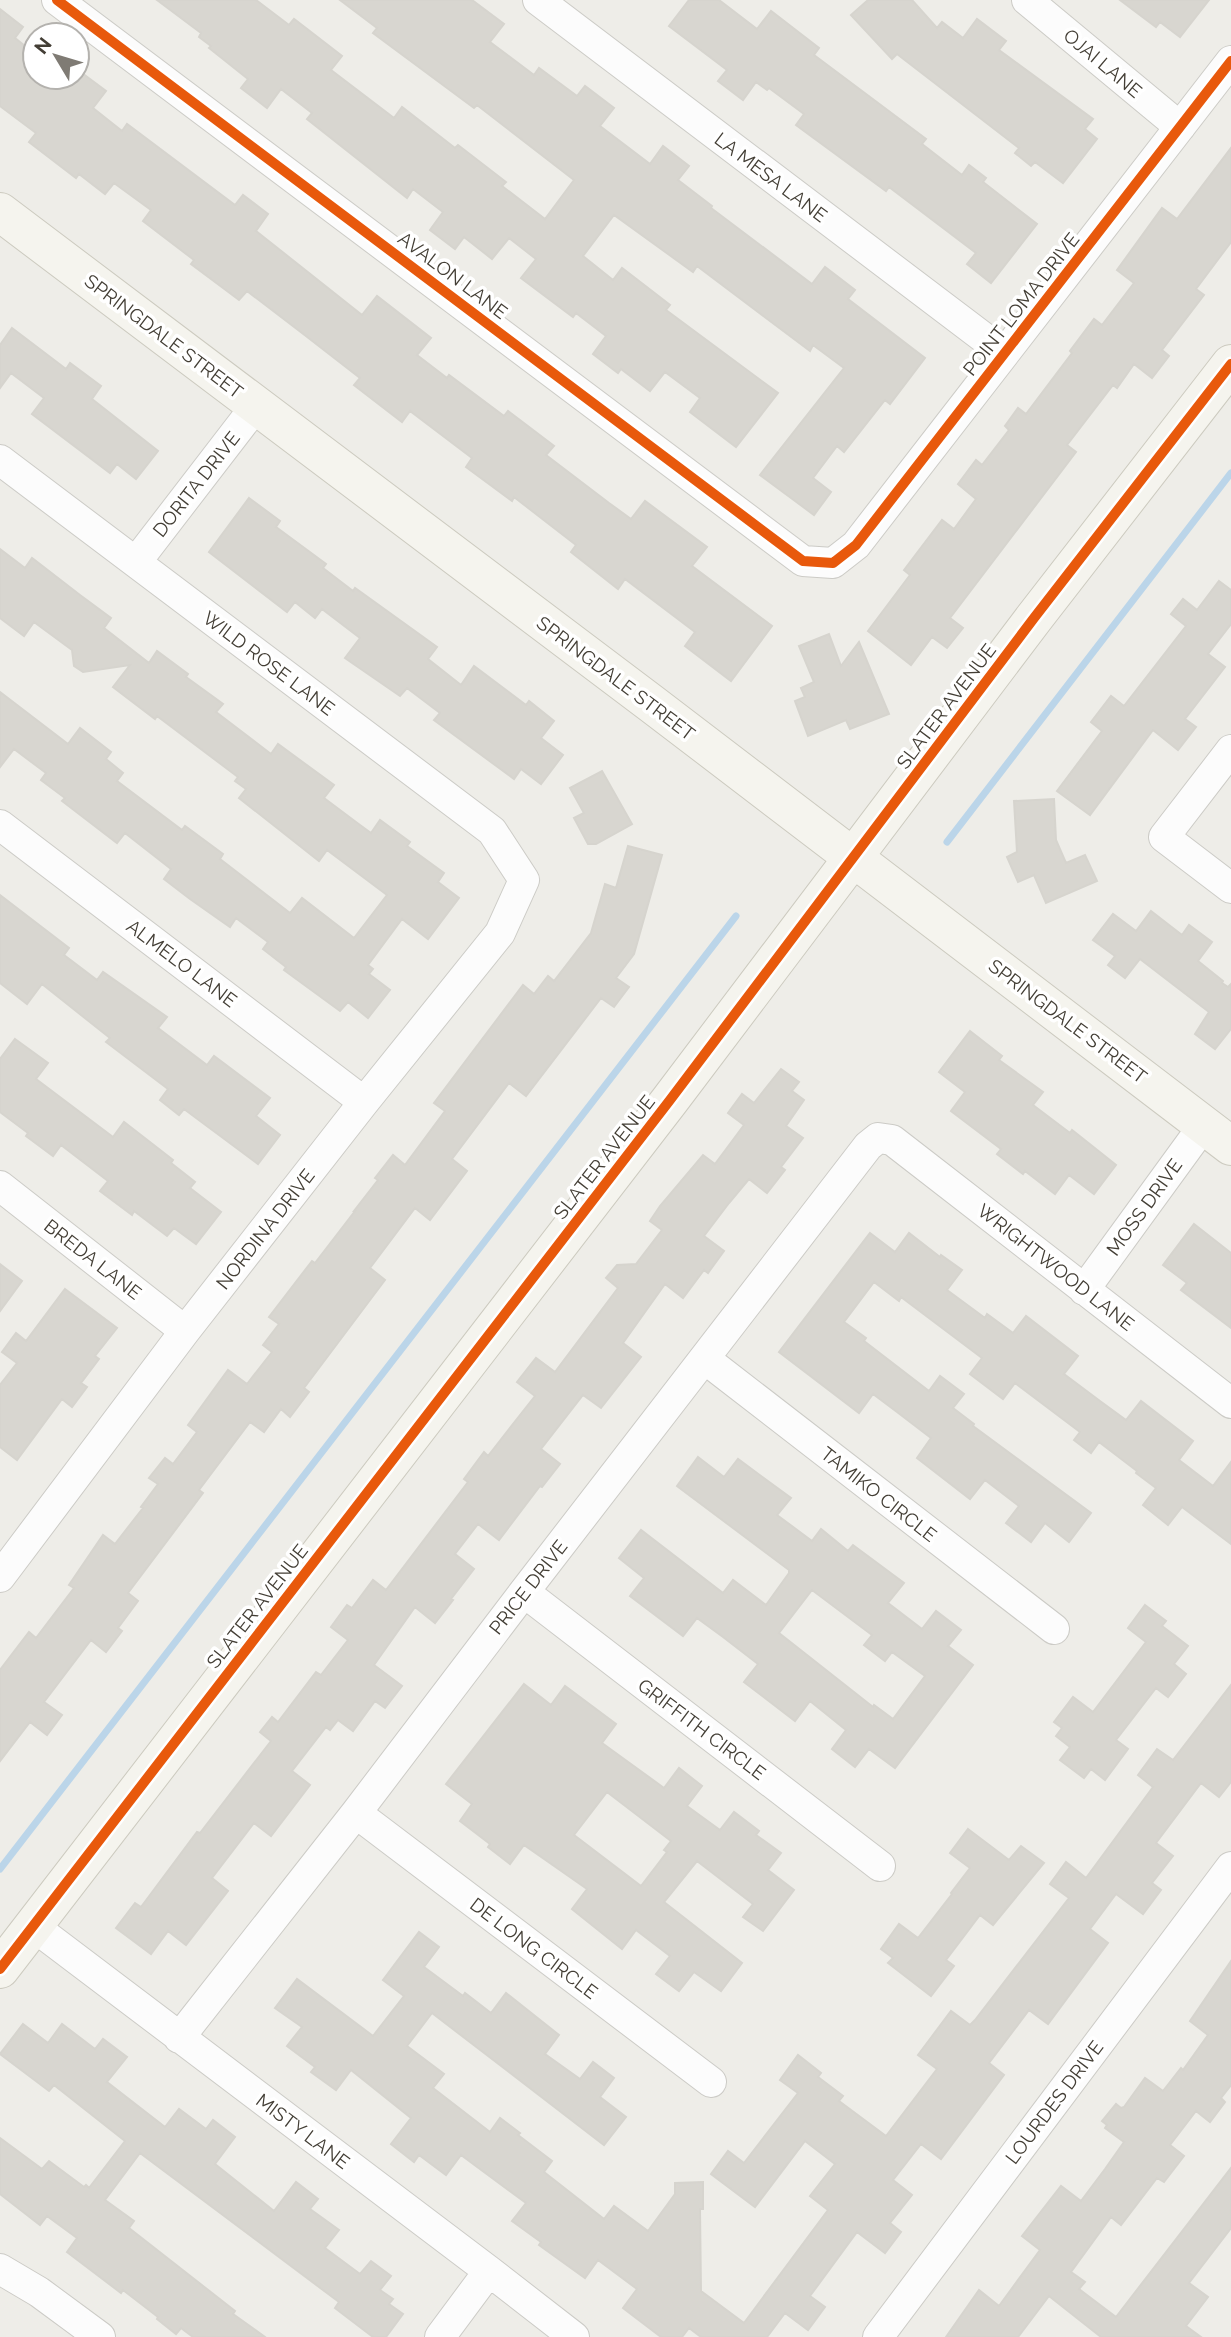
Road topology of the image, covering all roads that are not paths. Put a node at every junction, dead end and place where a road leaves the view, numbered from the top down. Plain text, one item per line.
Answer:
1 (57, 0) edge
2 (1027, 0) edge
3 (541, 1) edge
4 (1231, 61) edge
5 (1180, 127) junction
6 (0, 212) edge
7 (1004, 353) junction
8 (1231, 363) edge
9 (256, 406) junction
10 (0, 460) edge
11 (136, 562) junction
12 (833, 563) joint
13 (1231, 750) edge
14 (0, 825) edge
15 (853, 859) junction
16 (524, 880) joint
17 (1231, 888) edge
18 (364, 1102) junction
19 (1218, 1136) edge
20 (878, 1138) joint
21 (0, 1186) edge
22 (1084, 1290) junction
23 (185, 1331) junction
24 (705, 1359) junction
25 (1231, 1403) edge
26 (5, 1560) edge
27 (524, 1592) junction
28 (1054, 1629) dead end
29 (356, 1813) junction
30 (880, 1866) dead end
31 (1231, 1867) edge
32 (33, 1926) junction
33 (0, 1969) edge
34 (179, 2038) junction
35 (711, 2082) dead end
36 (0, 2269) edge
37 (489, 2271) junction
38 (100, 2337) edge
39 (440, 2337) edge
40 (574, 2337) edge
41 (878, 2337) edge

1 - 12 street, AVALON LANE
2 - 5 street, OJAI LANE
3 - 7 street, LA MESA LANE
4 - 5 street, POINT LOMA DRIVE
5 - 7 street, POINT LOMA DRIVE
6 - 9 street, SPRINGDALE STREET
7 - 12 street, POINT LOMA DRIVE
8 - 15 street, SLATER AVENUE
9 - 11 street, DORITA DRIVE
9 - 15 street, SPRINGDALE STREET
10 - 11 street, WILD ROSE LANE
11 - 16 street, WILD ROSE LANE
13 - 17 street
14 - 18 street, ALMELO LANE
15 - 19 street, SPRINGDALE STREET
15 - 32 street, SLATER AVENUE
16 - 18 street, NORDINA DRIVE
18 - 23 street, NORDINA DRIVE
19 - 22 street, MOSS DRIVE
20 - 22 street, WRIGHTWOOD LANE
20 - 24 street, PRICE DRIVE
21 - 23 street, BREDA LANE
22 - 25 street, WRIGHTWOOD LANE
23 - 26 street, NORDINA DRIVE
24 - 27 street, PRICE DRIVE
24 - 28 street, TAMIKO CIRCLE
27 - 29 street, PRICE DRIVE
27 - 30 street, GRIFFITH CIRCLE
29 - 34 street, PRICE DRIVE
29 - 35 street, DE LONG CIRCLE
31 - 41 street, LOURDES DRIVE
32 - 33 street, SLATER AVENUE
32 - 34 street, MISTY LANE
34 - 37 street, MISTY LANE
36 - 38 street
37 - 39 street
37 - 40 street, MISTY LANE

